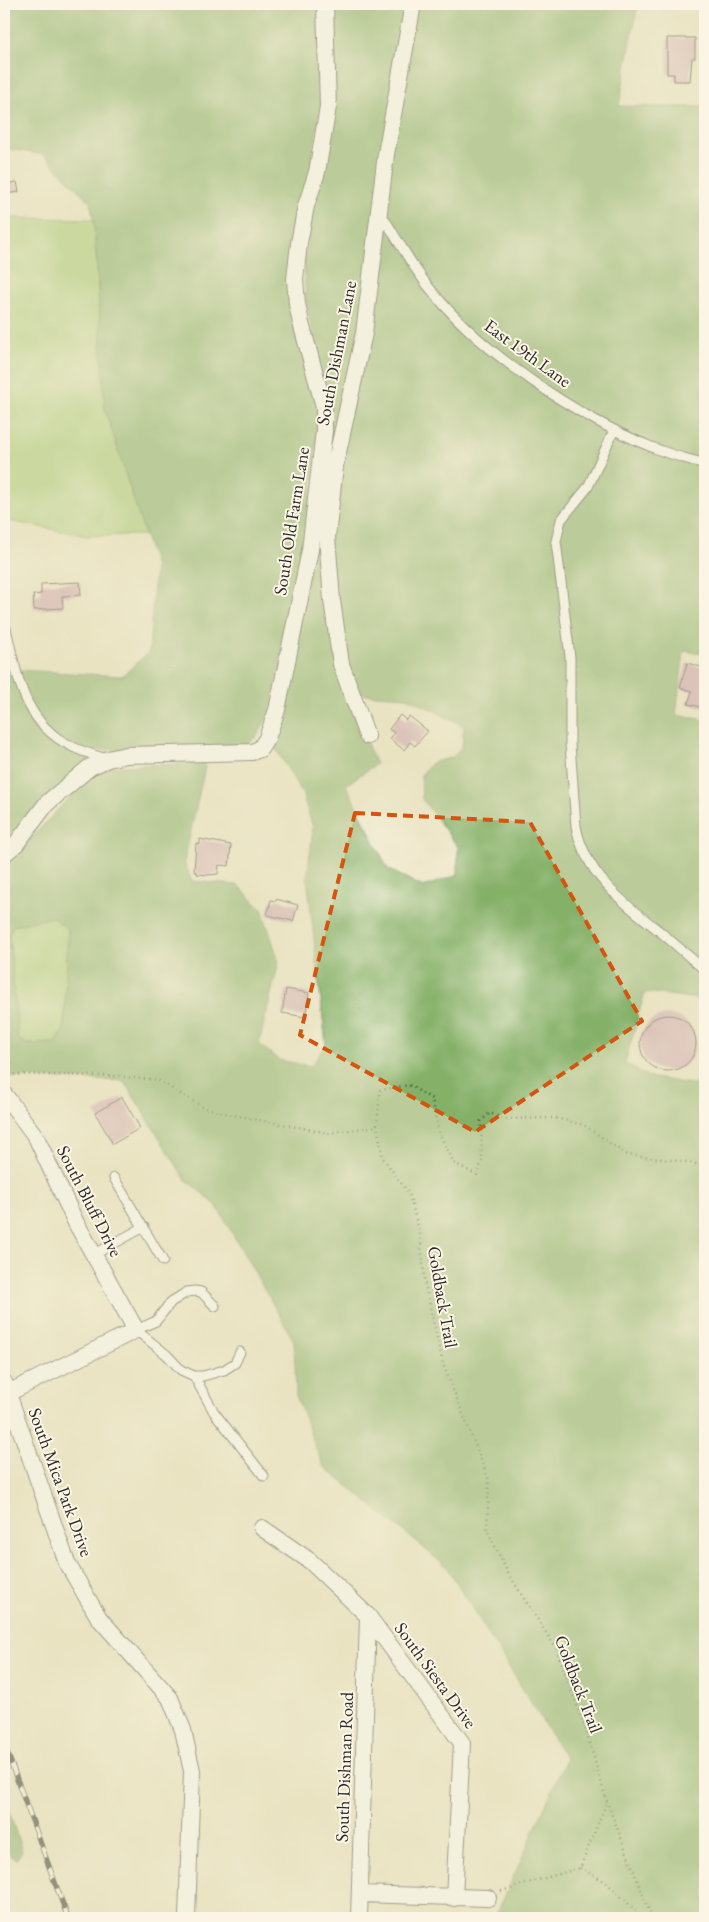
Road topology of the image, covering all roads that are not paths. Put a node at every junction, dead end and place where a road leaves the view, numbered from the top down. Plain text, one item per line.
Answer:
1 (325, 4) edge
2 (413, 4) edge
3 (379, 210) junction
4 (614, 430) junction
5 (705, 464) edge
6 (4, 621) edge
7 (367, 736) dead end
8 (108, 759) junction
9 (4, 854) edge
10 (705, 970) edge
11 (4, 1094) edge
12 (114, 1178) dead end
13 (144, 1227) junction
14 (93, 1255) junction
15 (163, 1261) dead end
16 (215, 1306) dead end
17 (136, 1330) junction
18 (240, 1352) dead end
19 (194, 1376) junction
20 (6, 1388) edge
21 (264, 1476) dead end
22 (262, 1528) dead end
23 (368, 1616) junction
24 (360, 1894) junction
25 (454, 1898) junction
26 (488, 1898) road end
27 (186, 1918) edge
28 (359, 1918) edge

1 - 8 street, South Old Farm Lane
2 - 3 street, South Dishman Lane
3 - 4 lane, East 19th Lane
3 - 7 street, South Dishman Lane
4 - 5 lane, East 19th Lane
4 - 10 lane
6 - 8 lane
8 - 9 street, South Old Farm Lane
11 - 14 street, South Bluff Drive
12 - 13 lane
13 - 14 lane
13 - 15 lane
14 - 17 street, South Bluff Drive
16 - 17 lane
17 - 19 lane
17 - 20 street
18 - 19 lane
19 - 21 lane
20 - 27 street, South Mica Park Drive
22 - 23 street, South Siesta Drive
23 - 24 street, South Dishman Road
23 - 25 street, South Siesta Drive
24 - 25 street
24 - 28 street, South Dishman Road
25 - 26 street

